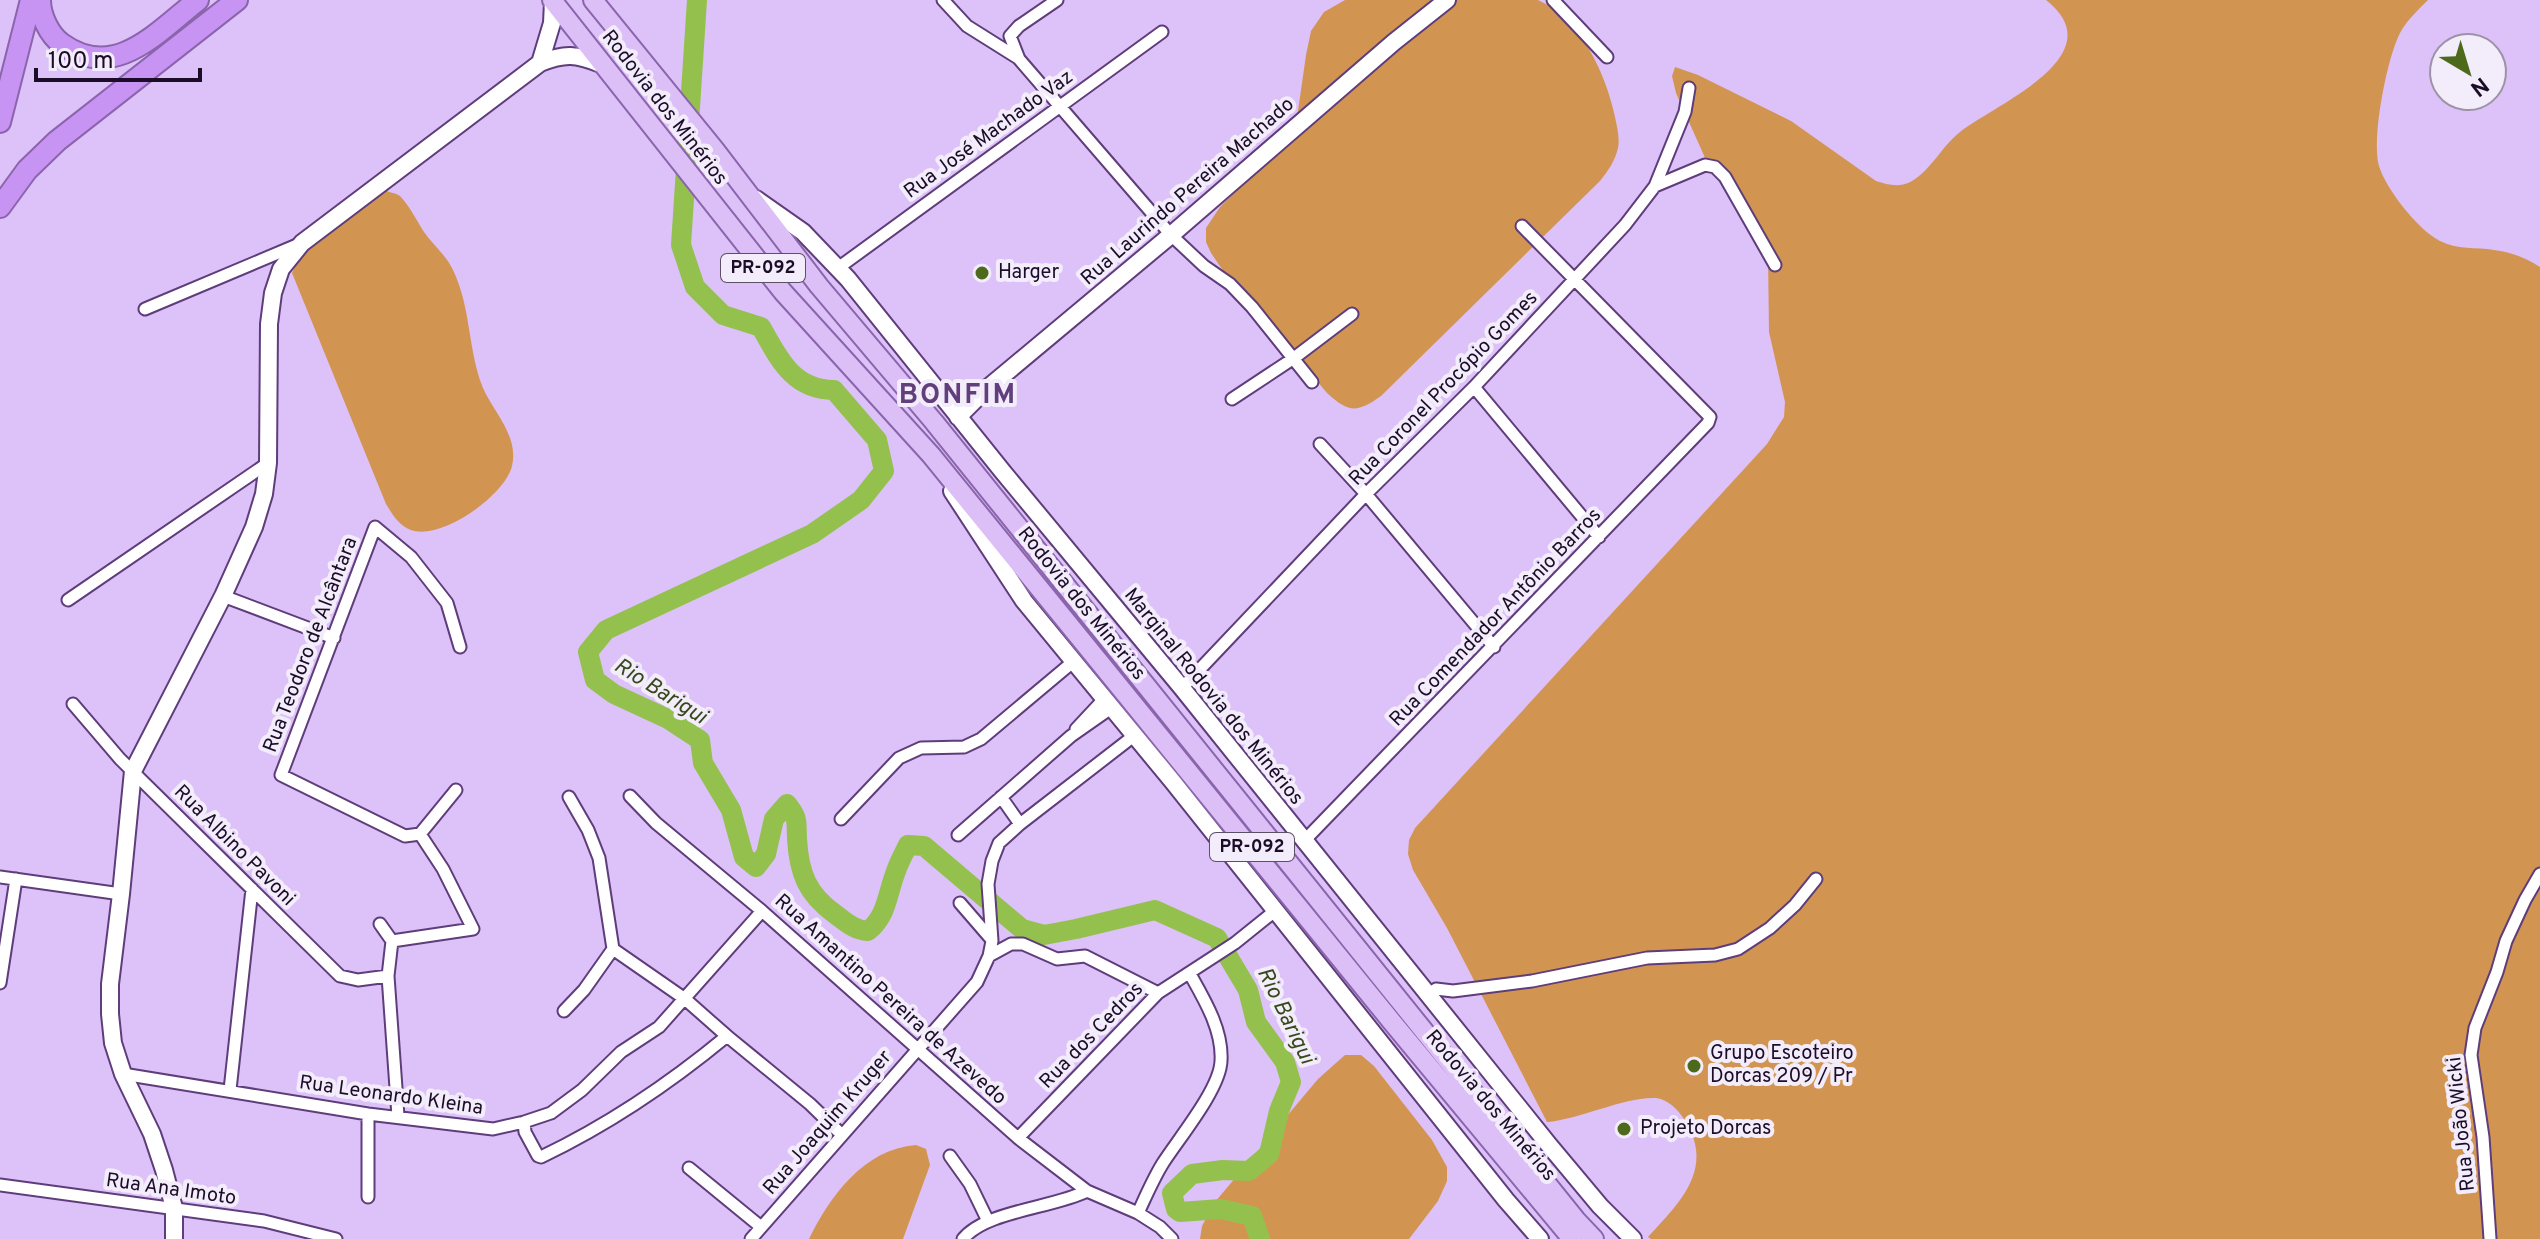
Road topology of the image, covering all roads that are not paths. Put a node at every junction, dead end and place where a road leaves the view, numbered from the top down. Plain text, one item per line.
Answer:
1 (31, 0) edge
2 (40, 0) edge
3 (198, 0) edge
4 (237, 0) edge
5 (593, 0) edge
6 (943, 0) edge
7 (1057, 0) edge
8 (1447, 0) edge
9 (1553, 0) edge
10 (552, 1) edge
11 (1162, 32) dead end
12 (1607, 57) dead end
13 (1019, 59) junction
14 (540, 63) junction
15 (601, 64) junction
16 (1689, 88) dead end
17 (1059, 107) junction
18 (0, 122) edge
19 (1655, 186) junction
20 (750, 195) junction
21 (0, 207) edge
22 (1522, 226) dead end
23 (1171, 235) junction
24 (302, 243) junction
25 (1775, 265) dead end
26 (838, 268) junction
27 (1575, 280) junction
28 (145, 309) dead end
29 (1352, 314) dead end
30 (1294, 358) junction
31 (1312, 382) dead end
32 (1474, 387) junction
33 (1232, 399) dead end
34 (958, 417) junction
35 (1320, 444) dead end
36 (931, 455) junction
37 (268, 463) junction
38 (1366, 494) junction
39 (1599, 537) junction
40 (223, 596) junction
41 (68, 600) dead end
42 (334, 638) junction
43 (460, 647) dead end
44 (1494, 647) junction
45 (1074, 661) junction
46 (1182, 688) junction
47 (73, 704) dead end
48 (1108, 704) junction
49 (1135, 735) junction
50 (133, 771) junction
51 (456, 790) dead end
52 (630, 796) dead end
53 (569, 797) dead end
54 (1001, 797) junction
55 (841, 819) dead end
56 (1020, 824) junction
57 (420, 834) junction
58 (958, 835) dead end
59 (1304, 841) junction
60 (2540, 874) edge
61 (0, 877) edge
62 (16, 879) junction
63 (1816, 879) dead end
64 (252, 889) junction
65 (121, 894) junction
66 (960, 903) dead end
67 (1276, 910) junction
68 (762, 911) junction
69 (380, 924) dead end
70 (392, 941) junction
71 (992, 941) junction
72 (613, 949) junction
73 (989, 956) junction
74 (1190, 974) junction
75 (388, 976) junction
76 (0, 983) edge
77 (1158, 993) junction
78 (1427, 995) junction
79 (685, 999) junction
80 (564, 1011) dead end
81 (727, 1036) junction
82 (918, 1049) junction
83 (123, 1074) junction
84 (230, 1090) junction
85 (368, 1114) junction
86 (398, 1116) junction
87 (524, 1122) junction
88 (842, 1135) junction
89 (1018, 1138) junction
90 (950, 1156) dead end
91 (689, 1168) dead end
92 (0, 1185) edge
93 (1087, 1191) junction
94 (368, 1197) dead end
95 (174, 1208) junction
96 (1138, 1213) junction
97 (988, 1221) junction
98 (761, 1227) junction
99 (174, 1239) edge
100 (336, 1239) edge
101 (751, 1239) edge
102 (963, 1239) edge
103 (1172, 1239) edge
104 (1540, 1239) edge
105 (1572, 1239) edge
106 (1594, 1239) edge
107 (1633, 1239) edge
108 (2490, 1239) edge

1 - 18 highway
2 - 3 highway
4 - 21 highway
5 - 20 main road, Rodovia dos Minérios / PR-092
6 - 13 street
7 - 13 street
8 - 23 main road, Rua Laurindo Pereira Machado
9 - 12 street
10 - 14 main road
10 - 15 main road, Rodovia dos Minérios / PR-092
11 - 17 street, Rua José Machado Vaz
13 - 17 street
14 - 15 main road
14 - 24 main road
15 - 36 main road, Rodovia dos Minérios / PR-092
16 - 19 street, Rua Coronel Procópio Gomes
17 - 23 street
17 - 26 street, Rua José Machado Vaz
19 - 25 street
19 - 27 street, Rua Coronel Procópio Gomes
20 - 26 main road, Marginal Rodovia dos Minérios
20 - 106 main road, Rodovia dos Minérios / PR-092
22 - 27 street
23 - 30 street
23 - 34 main road, Rua Laurindo Pereira Machado
24 - 28 street
24 - 37 main road
26 - 34 main road, Marginal Rodovia dos Minérios
27 - 32 street, Rua Coronel Procópio Gomes
27 - 39 street, Rua Comendador Antônio Barros
29 - 30 street
30 - 31 street
30 - 33 street
32 - 38 street, Rua Coronel Procópio Gomes
32 - 39 street
34 - 46 main road, Marginal Rodovia dos Minérios
35 - 38 street
36 - 45 main road
36 - 105 main road, Rodovia dos Minérios / PR-092
37 - 40 main road
37 - 41 street
38 - 44 street
38 - 46 street, Rua Coronel Procópio Gomes
39 - 44 street, Rua Comendador Antônio Barros
40 - 42 street
40 - 50 main road
42 - 43 street, Rua Teodoro de Alcântara
42 - 57 street, Rua Teodoro de Alcântara
44 - 59 street, Rua Comendador Antônio Barros
45 - 48 main road
45 - 55 street
46 - 59 main road, Marginal Rodovia dos Minérios
47 - 50 street, Rua Albino Pavoni
48 - 49 main road
48 - 54 street
49 - 56 street, Rua Joaquim Kruger
49 - 67 main road
50 - 64 street, Rua Albino Pavoni
50 - 65 main road
51 - 57 street
52 - 68 street, Rua Amantino Pereira de Azevedo
53 - 72 street
54 - 56 street
54 - 58 street
56 - 71 street, Rua Joaquim Kruger
57 - 70 street
59 - 78 main road, Marginal Rodovia dos Minérios
60 - 108 street, Rua João Wicki
61 - 62 street
62 - 65 street
62 - 76 street
63 - 78 street
64 - 75 street, Rua Albino Pavoni
64 - 84 street
65 - 83 main road
66 - 71 street
67 - 74 street, Rua dos Cedros
67 - 104 main road
68 - 79 street, Rua Leonardo Kleina
68 - 82 street, Rua Amantino Pereira de Azevedo
69 - 70 street
70 - 75 street
71 - 73 street, Rua Joaquim Kruger
72 - 79 street
72 - 80 street
73 - 77 street
73 - 82 street, Rua Joaquim Kruger
74 - 77 street, Rua dos Cedros
74 - 96 street
75 - 86 street
77 - 89 street, Rua dos Cedros
78 - 107 main road, Marginal Rodovia dos Minérios
79 - 81 street
79 - 87 street, Rua Leonardo Kleina
81 - 87 street
81 - 88 street
82 - 88 street, Rua Joaquim Kruger
82 - 89 street, Rua Amantino Pereira de Azevedo
83 - 84 street, Rua Leonardo Kleina
83 - 95 main road
84 - 85 street, Rua Leonardo Kleina
85 - 86 street, Rua Leonardo Kleina
85 - 94 street
86 - 87 street, Rua Leonardo Kleina
88 - 98 street, Rua Joaquim Kruger
89 - 93 street, Rua Amantino Pereira de Azevedo
90 - 97 street
91 - 98 street
92 - 95 street, Rua Ana Imoto
93 - 96 street, Rua Amantino Pereira de Azevedo
93 - 97 street
95 - 99 main road
95 - 100 street, Rua Ana Imoto
96 - 103 street, Rua Amantino Pereira de Azevedo
97 - 102 street
98 - 101 street, Rua Joaquim Kruger

